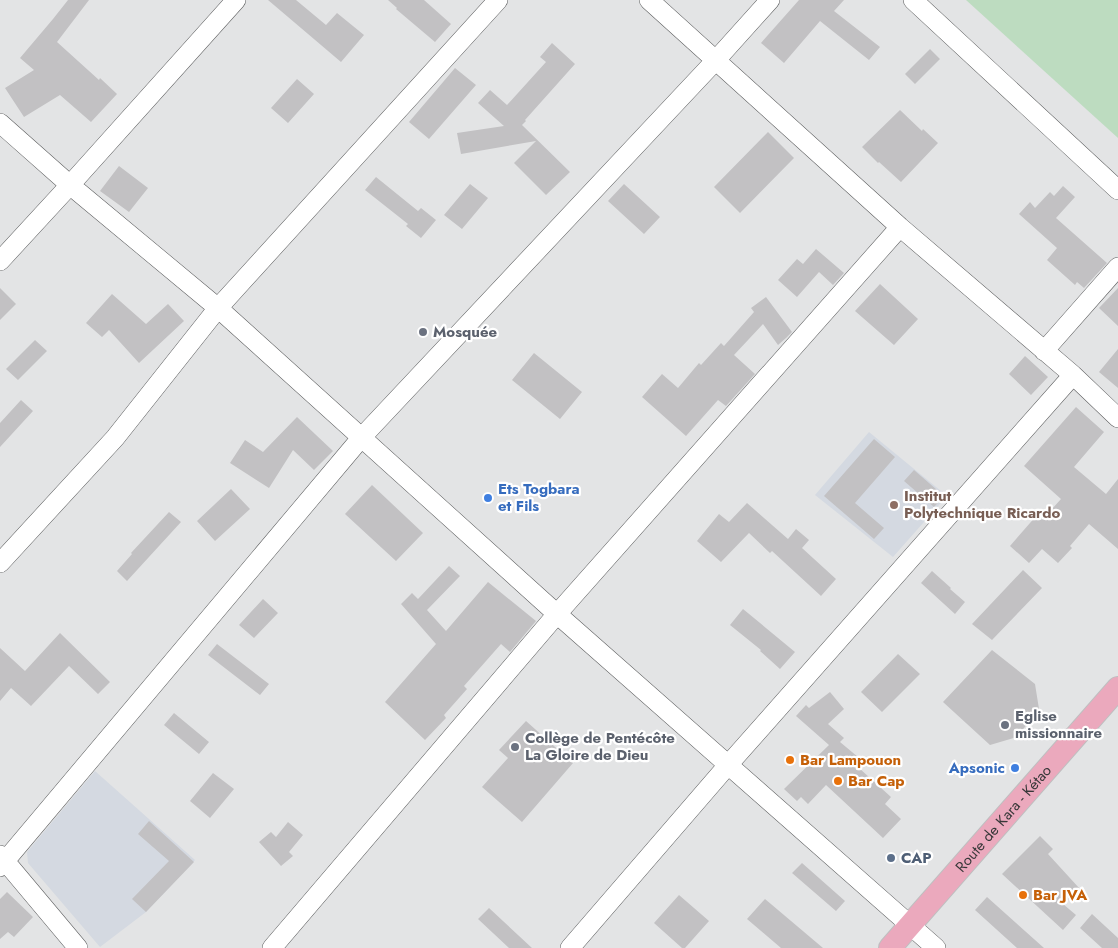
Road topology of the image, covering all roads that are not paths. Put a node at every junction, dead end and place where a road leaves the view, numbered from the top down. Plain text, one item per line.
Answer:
1 (236, 0) edge
2 (498, 0) edge
3 (649, 0) edge
4 (770, 0) edge
5 (913, 0) edge
6 (716, 60) junction
7 (0, 123) edge
8 (70, 185) junction
9 (1118, 190) edge
10 (900, 227) junction
11 (0, 261) edge
12 (1118, 267) edge
13 (218, 308) junction
14 (1044, 351) junction
15 (1073, 375) junction
16 (1118, 418) edge
17 (361, 438) junction
18 (0, 563) edge
19 (557, 614) junction
20 (1118, 688) edge
21 (728, 765) junction
22 (2, 861) edge
23 (911, 925) junction
24 (78, 948) edge
25 (272, 948) edge
26 (570, 948) edge
27 (890, 948) edge
28 (936, 948) edge

1 - 8 street
2 - 13 street
3 - 6 street
4 - 6 street
5 - 9 street
6 - 10 street
6 - 17 street
7 - 8 street
8 - 11 street
8 - 13 street
10 - 14 street
10 - 19 street
12 - 14 street
13 - 17 street
13 - 18 street
14 - 15 street
15 - 16 street
15 - 21 street
17 - 19 street
17 - 22 street
19 - 21 street
19 - 25 street
20 - 23 main road, Route de Kara - Kétao
21 - 23 street
21 - 26 street
22 - 24 street
23 - 27 main road, Route de Kara - Kétao
23 - 28 street

